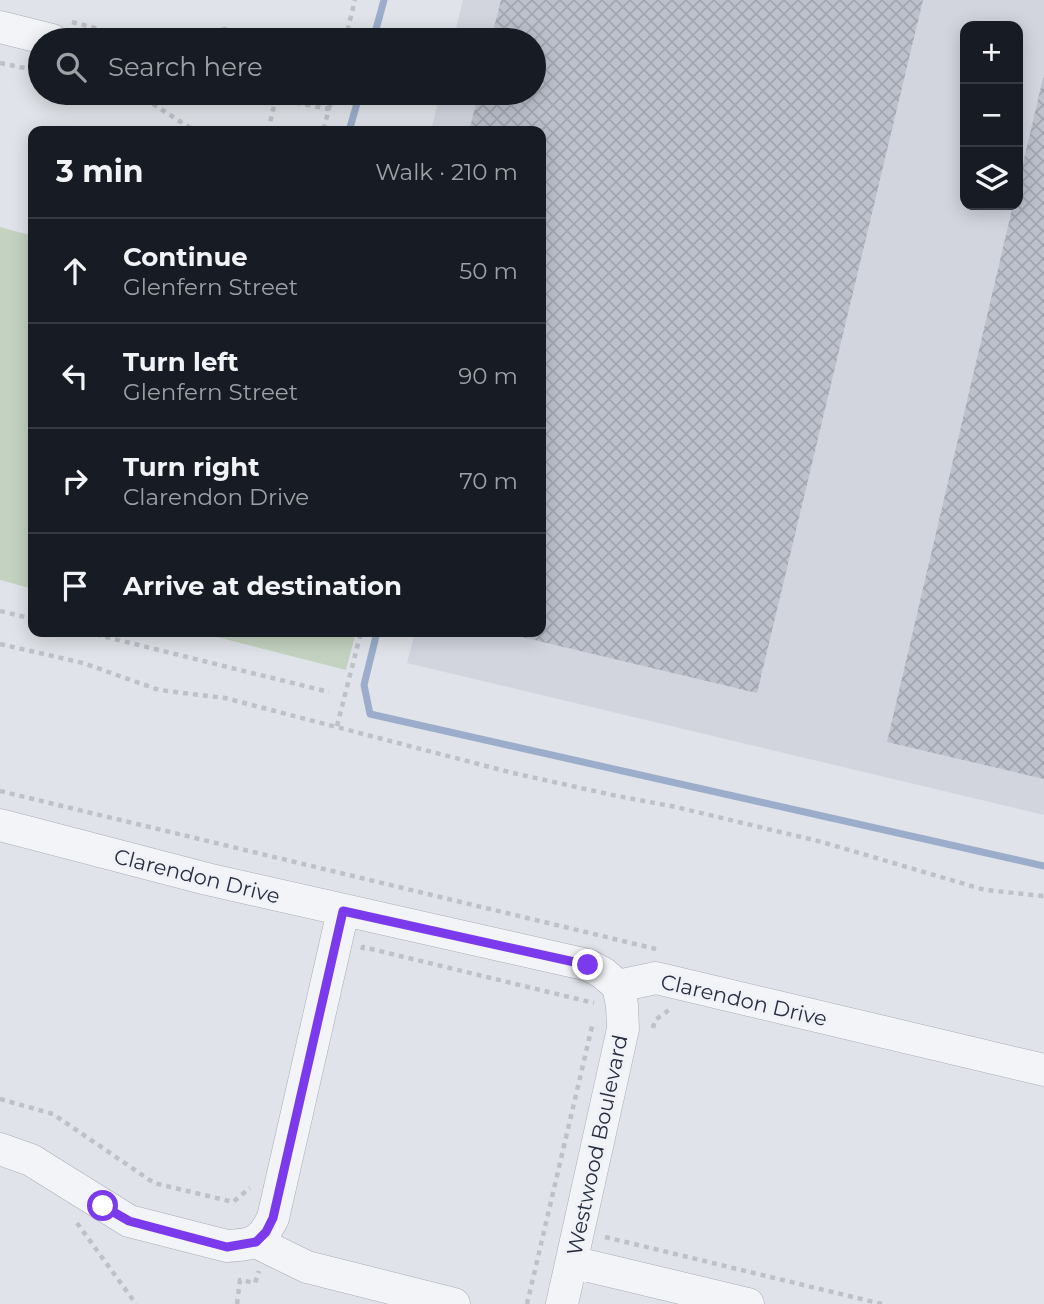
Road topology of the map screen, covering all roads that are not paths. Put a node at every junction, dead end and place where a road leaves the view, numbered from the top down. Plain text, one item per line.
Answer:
1 (0, 27) edge
2 (28, 34) edge
3 (0, 825) edge
4 (343, 911) junction
5 (608, 995) junction
6 (1044, 1070) edge
7 (0, 1149) edge
8 (256, 1242) junction
9 (572, 1262) junction
10 (454, 1304) edge
11 (562, 1304) edge
12 (748, 1304) edge

1 - 2 street
3 - 4 street, Clarendon Drive
4 - 5 street, Clarendon Drive
4 - 8 street
5 - 6 street, Clarendon Drive
5 - 9 street, Westwood Boulevard
7 - 8 street
8 - 10 street
9 - 11 street, Westwood Boulevard
9 - 12 street

